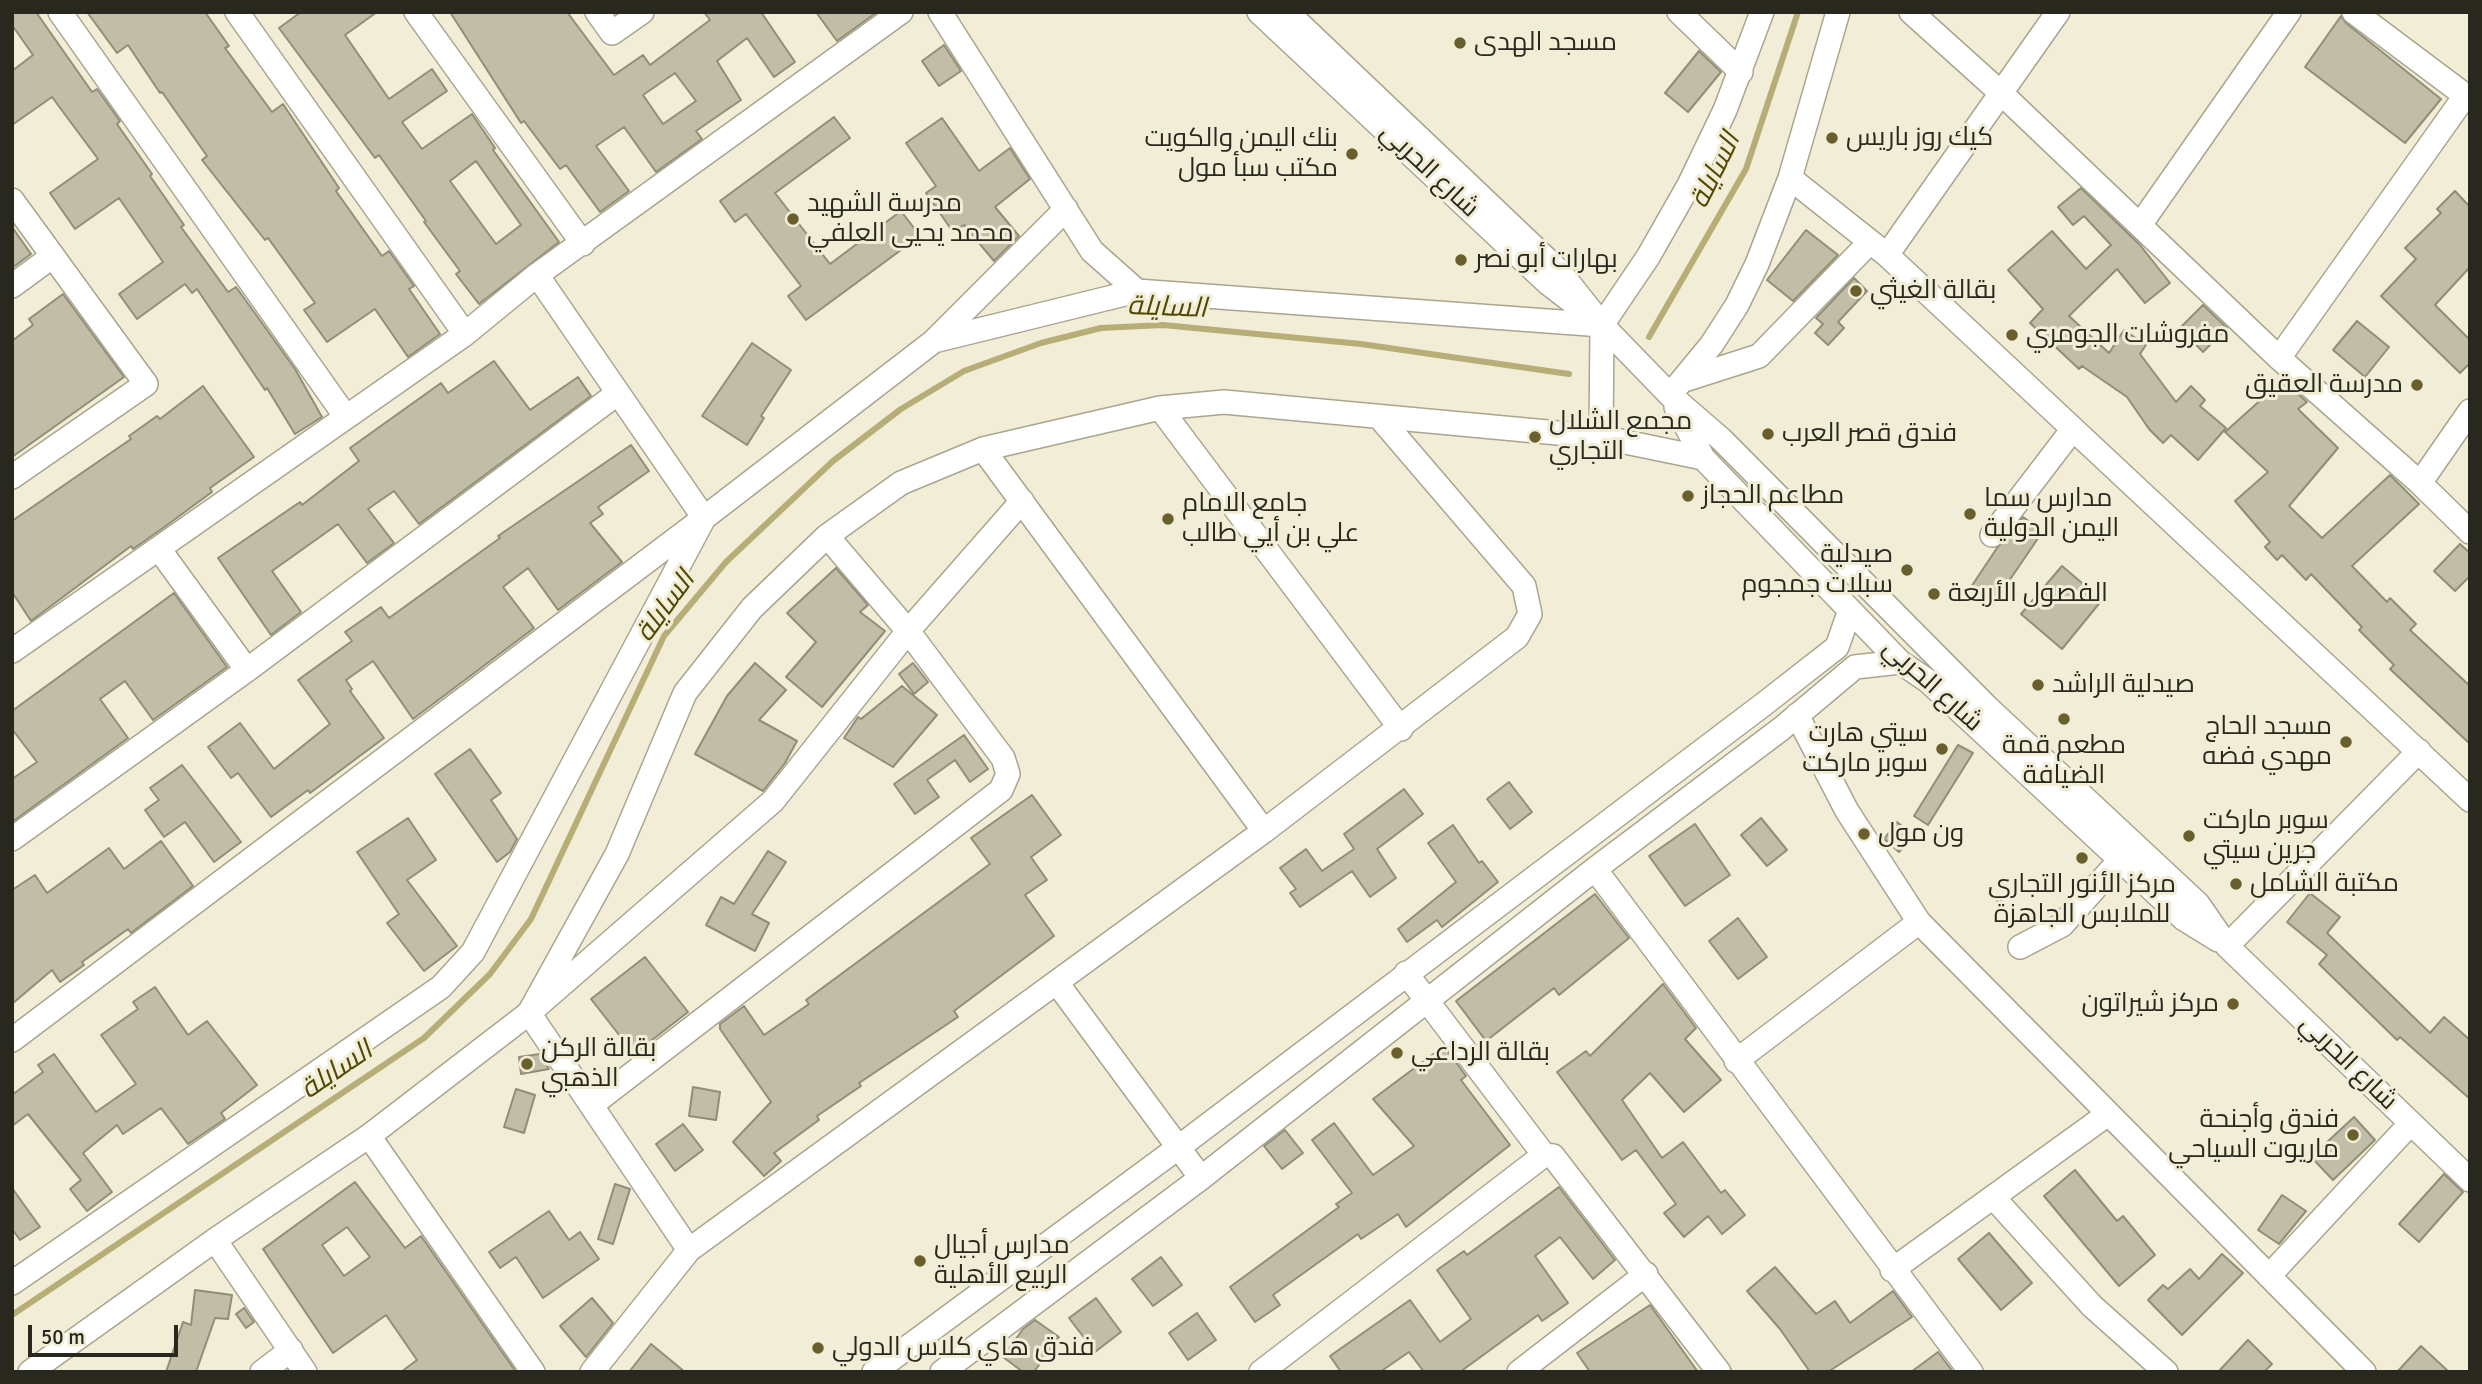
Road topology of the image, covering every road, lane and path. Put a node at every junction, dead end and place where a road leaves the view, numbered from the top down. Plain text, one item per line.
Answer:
1 (60, 12) edge
2 (237, 12) edge
3 (416, 12) edge
4 (597, 12) edge
5 (642, 12) edge
6 (901, 12) edge
7 (940, 12) edge
8 (1259, 12) edge
9 (1287, 12) edge
10 (1679, 12) edge
11 (1762, 12) edge
12 (1838, 12) edge
13 (1911, 12) edge
14 (2058, 12) edge
15 (2289, 12) edge
16 (2354, 12) edge
17 (1741, 72) junction
18 (2001, 93) junction
19 (2467, 98) edge
20 (1790, 178) junction
21 (12, 200) edge
22 (1066, 209) junction
23 (2140, 225) junction
24 (583, 244) junction
25 (1878, 249) junction
26 (53, 256) junction
27 (537, 275) junction
28 (12, 286) edge
29 (1137, 291) junction
30 (1602, 326) junction
31 (465, 334) junction
32 (934, 341) junction
33 (2279, 358) junction
34 (1677, 388) junction
35 (618, 393) junction
36 (1160, 408) junction
37 (2470, 411) edge
38 (346, 416) junction
39 (1381, 419) junction
40 (2073, 429) junction
41 (1601, 437) junction
42 (983, 449) junction
43 (1703, 457) junction
44 (12, 477) edge
45 (2420, 483) junction
46 (1022, 502) junction
47 (704, 519) junction
48 (2470, 532) edge
49 (1992, 535) dead end
50 (827, 536) junction
51 (159, 549) junction
52 (1850, 610) junction
53 (908, 631) junction
54 (1837, 647) junction
55 (12, 651) edge
56 (1900, 662) junction
57 (1855, 667) junction
58 (247, 670) junction
59 (1797, 715) junction
60 (1401, 729) junction
61 (2419, 751) junction
62 (2470, 800) edge
63 (1264, 831) junction
64 (12, 839) edge
65 (2120, 860) junction
66 (1595, 869) junction
67 (1919, 922) junction
68 (2227, 946) junction
69 (2020, 947) dead end
70 (1406, 973) junction
71 (1056, 983) junction
72 (1427, 1002) junction
73 (529, 1013) junction
74 (12, 1040) edge
75 (1736, 1061) junction
76 (593, 1104) junction
77 (2108, 1114) junction
78 (2410, 1123) junction
79 (369, 1136) junction
80 (1179, 1147) junction
81 (1544, 1155) junction
82 (1201, 1178) junction
83 (2470, 1180) edge
84 (1993, 1197) junction
85 (215, 1240) junction
86 (689, 1250) junction
87 (1892, 1270) junction
88 (1646, 1274) junction
89 (2269, 1276) junction
90 (12, 1283) edge
91 (291, 1350) junction
92 (1526, 1370) edge
93 (30, 1372) edge
94 (262, 1372) edge
95 (305, 1372) edge
96 (533, 1372) edge
97 (593, 1372) edge
98 (874, 1372) edge
99 (942, 1372) edge
100 (1261, 1372) edge
101 (1719, 1372) edge
102 (1971, 1372) edge
103 (2166, 1372) edge
104 (2364, 1372) edge

1 - 38 street
2 - 31 street
3 - 24 street
4 - 5 street
6 - 24 street
7 - 22 street
8 - 30 street, شارع الحربي
9 - 30 street, شارع الحربي
10 - 17 street
11 - 17 street
12 - 20 street
13 - 18 street
14 - 18 street
15 - 23 street
16 - 19 street
17 - 30 street
18 - 23 street
18 - 25 street
19 - 33 street
20 - 25 street
20 - 34 street
21 - 26 street
22 - 29 street
22 - 32 street
23 - 33 street
24 - 27 street
25 - 34 street
25 - 40 street
26 - 28 street
26 - 44 street
27 - 31 street
27 - 35 street
29 - 30 street
29 - 32 street
30 - 34 street, شارع الحربي
30 - 41 street
31 - 38 street
32 - 47 street
33 - 45 street
34 - 43 street, شارع الحربي
34 - 68 street, شارع الحربي
35 - 47 street
35 - 58 street
36 - 39 street
36 - 42 street
36 - 60 street
37 - 45 street
38 - 51 street
39 - 41 street
39 - 60 street
40 - 49 street
40 - 61 street
41 - 43 street
42 - 46 street
42 - 50 street
43 - 52 street, شارع الحربي
45 - 48 street
46 - 53 street
46 - 63 street
47 - 74 street
47 - 90 street
50 - 53 street
50 - 73 street
51 - 55 street
51 - 58 street
52 - 54 street
52 - 56 street, شارع الحربي
53 - 73 street
53 - 76 street
54 - 57 street
54 - 70 street
56 - 57 street
56 - 65 street, شارع الحربي
57 - 59 street
58 - 64 street
59 - 66 street
59 - 67 street
60 - 63 street
61 - 62 street
61 - 68 street
63 - 71 street
65 - 68 street, شارع الحربي
65 - 69 street
66 - 72 street
66 - 75 street
67 - 75 street
67 - 77 street
68 - 78 street, شارع الحربي
70 - 72 street
70 - 80 street
71 - 80 street
71 - 86 street
72 - 81 street
72 - 82 street
73 - 76 street
73 - 79 street
75 - 87 street
76 - 86 street
77 - 84 street
77 - 89 street
78 - 83 street, شارع الحربي
78 - 89 street
79 - 85 street
79 - 96 street
80 - 82 street
80 - 98 street
81 - 88 street
81 - 100 street
82 - 99 street
84 - 87 street
84 - 103 street
85 - 91 street
85 - 93 street
86 - 97 street
87 - 102 street
88 - 92 street
88 - 101 street
89 - 104 street
91 - 94 street
91 - 95 street

